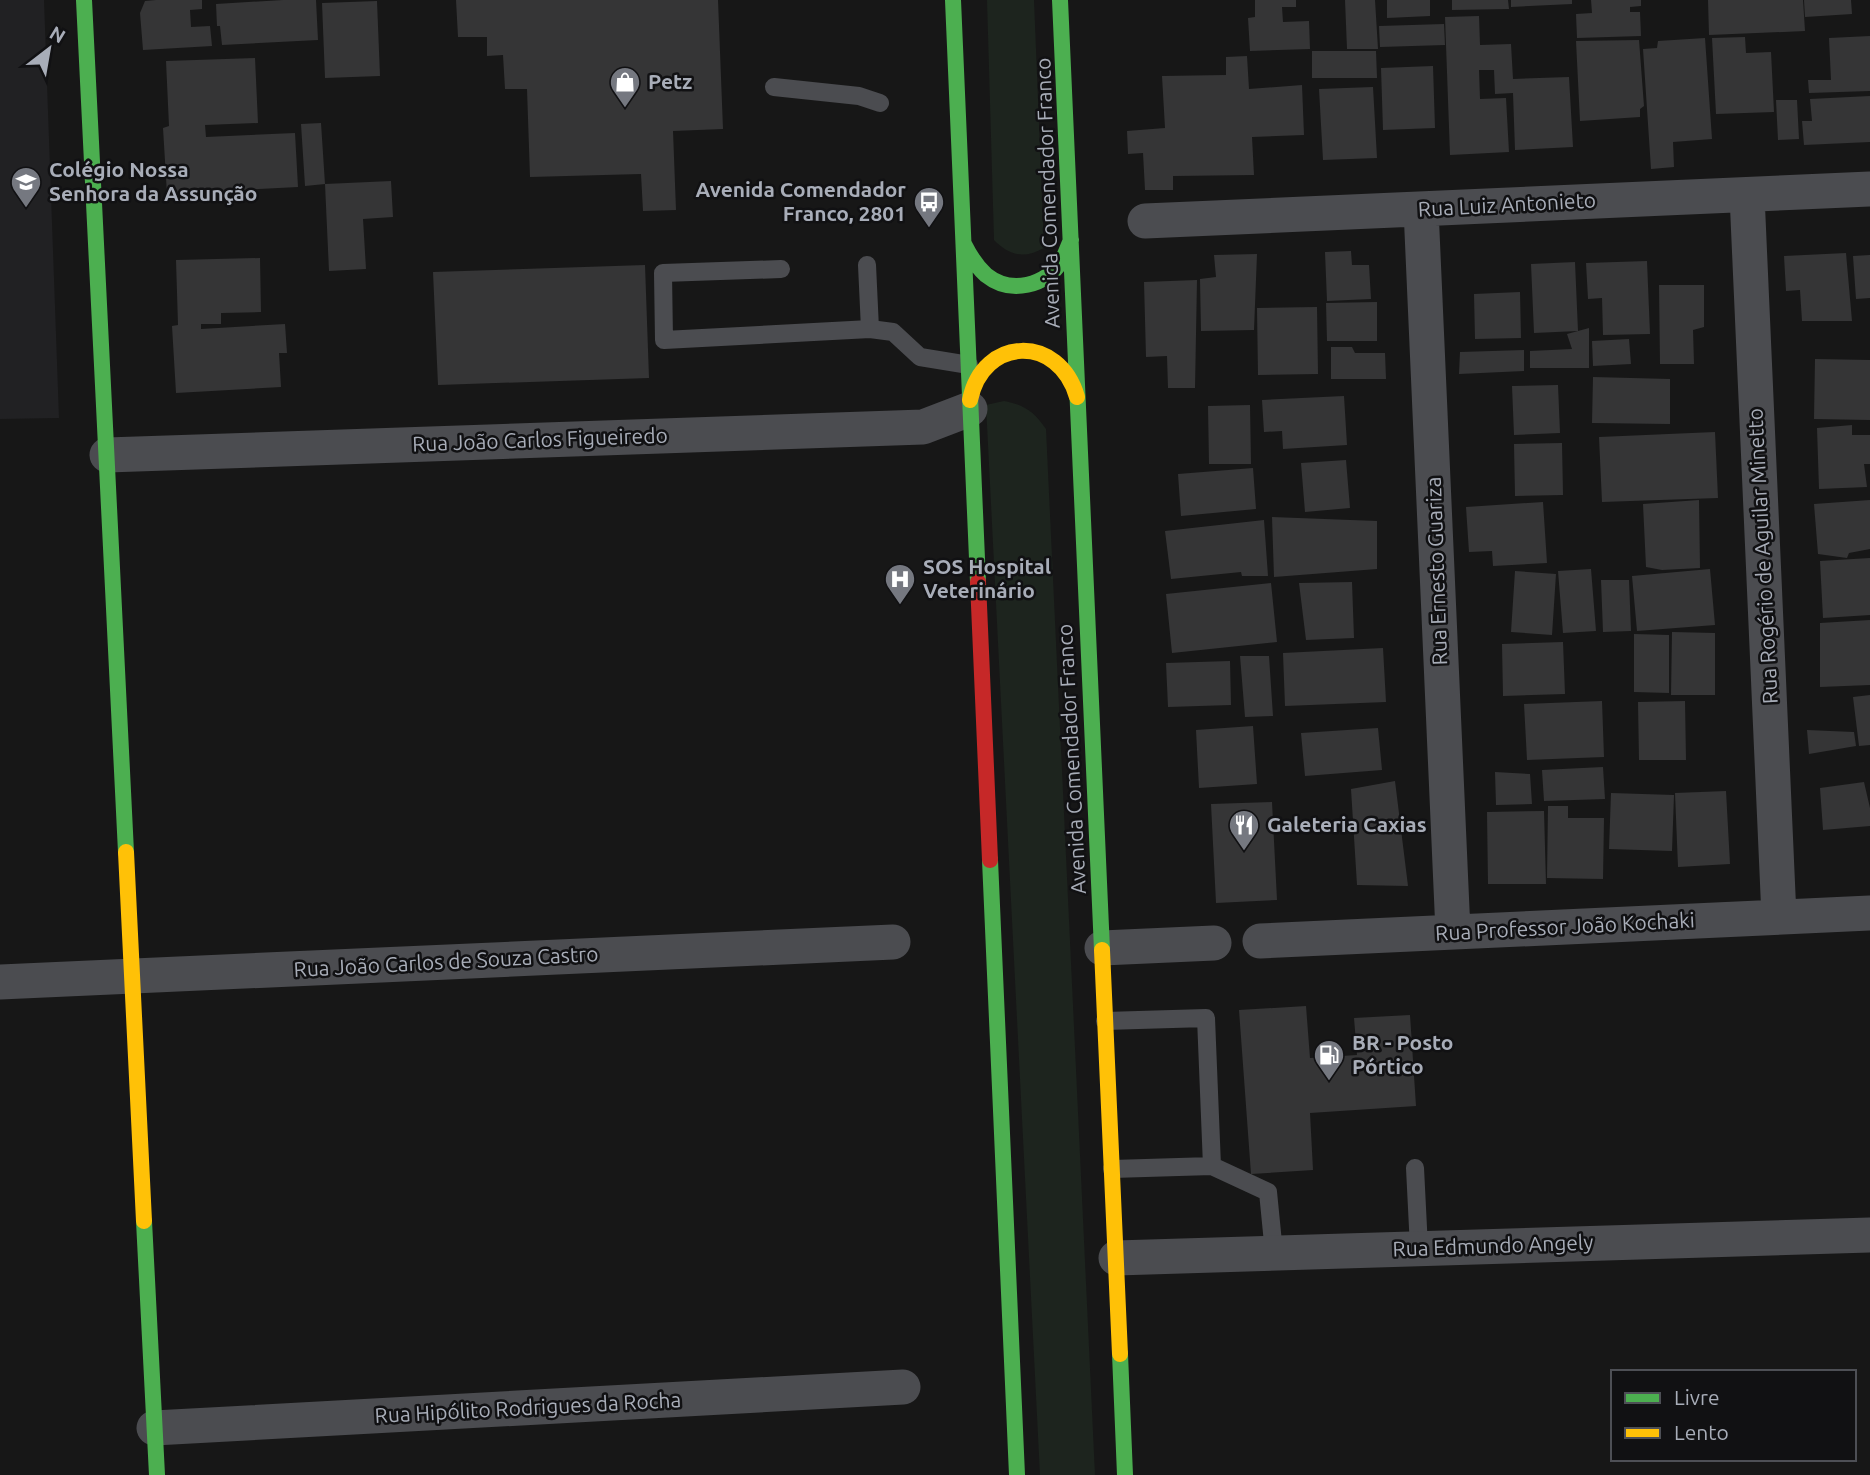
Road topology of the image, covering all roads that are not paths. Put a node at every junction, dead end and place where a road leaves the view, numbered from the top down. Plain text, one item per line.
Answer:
1 (84, 0) edge
2 (953, 0) edge
3 (1060, 0) edge
4 (774, 87) dead end
5 (880, 103) dead end
6 (1870, 189) edge
7 (1747, 195) junction
8 (1422, 209) junction
9 (1145, 222) dead end
10 (1072, 240) junction
11 (964, 244) junction
12 (867, 265) dead end
13 (781, 269) dead end
14 (870, 329) junction
15 (969, 365) junction
16 (1076, 397) junction
17 (970, 409) junction
18 (107, 455) junction
19 (1870, 913) edge
20 (1779, 917) junction
21 (1453, 932) junction
22 (1260, 941) dead end
23 (893, 942) dead end
24 (1214, 943) dead end
25 (1102, 948) junction
26 (132, 976) junction
27 (0, 982) edge
28 (1105, 1021) junction
29 (1212, 1166) junction
30 (1415, 1168) dead end
31 (1112, 1169) junction
32 (1870, 1235) edge
33 (1419, 1248) junction
34 (1274, 1253) junction
35 (1116, 1258) junction
36 (902, 1387) dead end
37 (154, 1428) junction
38 (156, 1475) edge
39 (1017, 1475) edge
40 (1125, 1475) edge

1 - 18 main road
2 - 11 main road
3 - 10 main road, Avenida Comendador Franco
4 - 5 lane
6 - 7 street, Rua Luiz Antonieto
7 - 8 street, Rua Luiz Antonieto
7 - 20 street, Rua Rogério de Aguilar Minetto
8 - 9 street, Rua Luiz Antonieto
8 - 21 street, Rua Ernesto Guariza
10 - 11 main road
10 - 16 main road, Avenida Comendador Franco
11 - 15 main road
12 - 14 lane
13 - 14 lane
14 - 15 lane
15 - 17 main road
16 - 17 main road
16 - 25 main road, Avenida Comendador Franco
17 - 18 street, Rua João Carlos Figueiredo
17 - 39 main road
18 - 26 main road
19 - 20 street, Rua Professor João Kochaki
20 - 21 street, Rua Professor João Kochaki
21 - 22 street, Rua Professor João Kochaki
23 - 26 street, Rua João Carlos de Souza Castro
24 - 25 street
25 - 28 main road, Avenida Comendador Franco
26 - 27 street, Rua João Carlos de Souza Castro
26 - 37 main road
28 - 29 lane
28 - 31 main road, Avenida Comendador Franco
29 - 31 lane
29 - 34 lane
30 - 33 lane
31 - 35 main road, Avenida Comendador Franco
32 - 33 street, Rua Edmundo Angely
33 - 34 street, Rua Edmundo Angely
34 - 35 street, Rua Edmundo Angely
35 - 40 main road, Avenida Comendador Franco
36 - 37 street, Rua Hipólito Rodrigues da Rocha
37 - 38 main road

